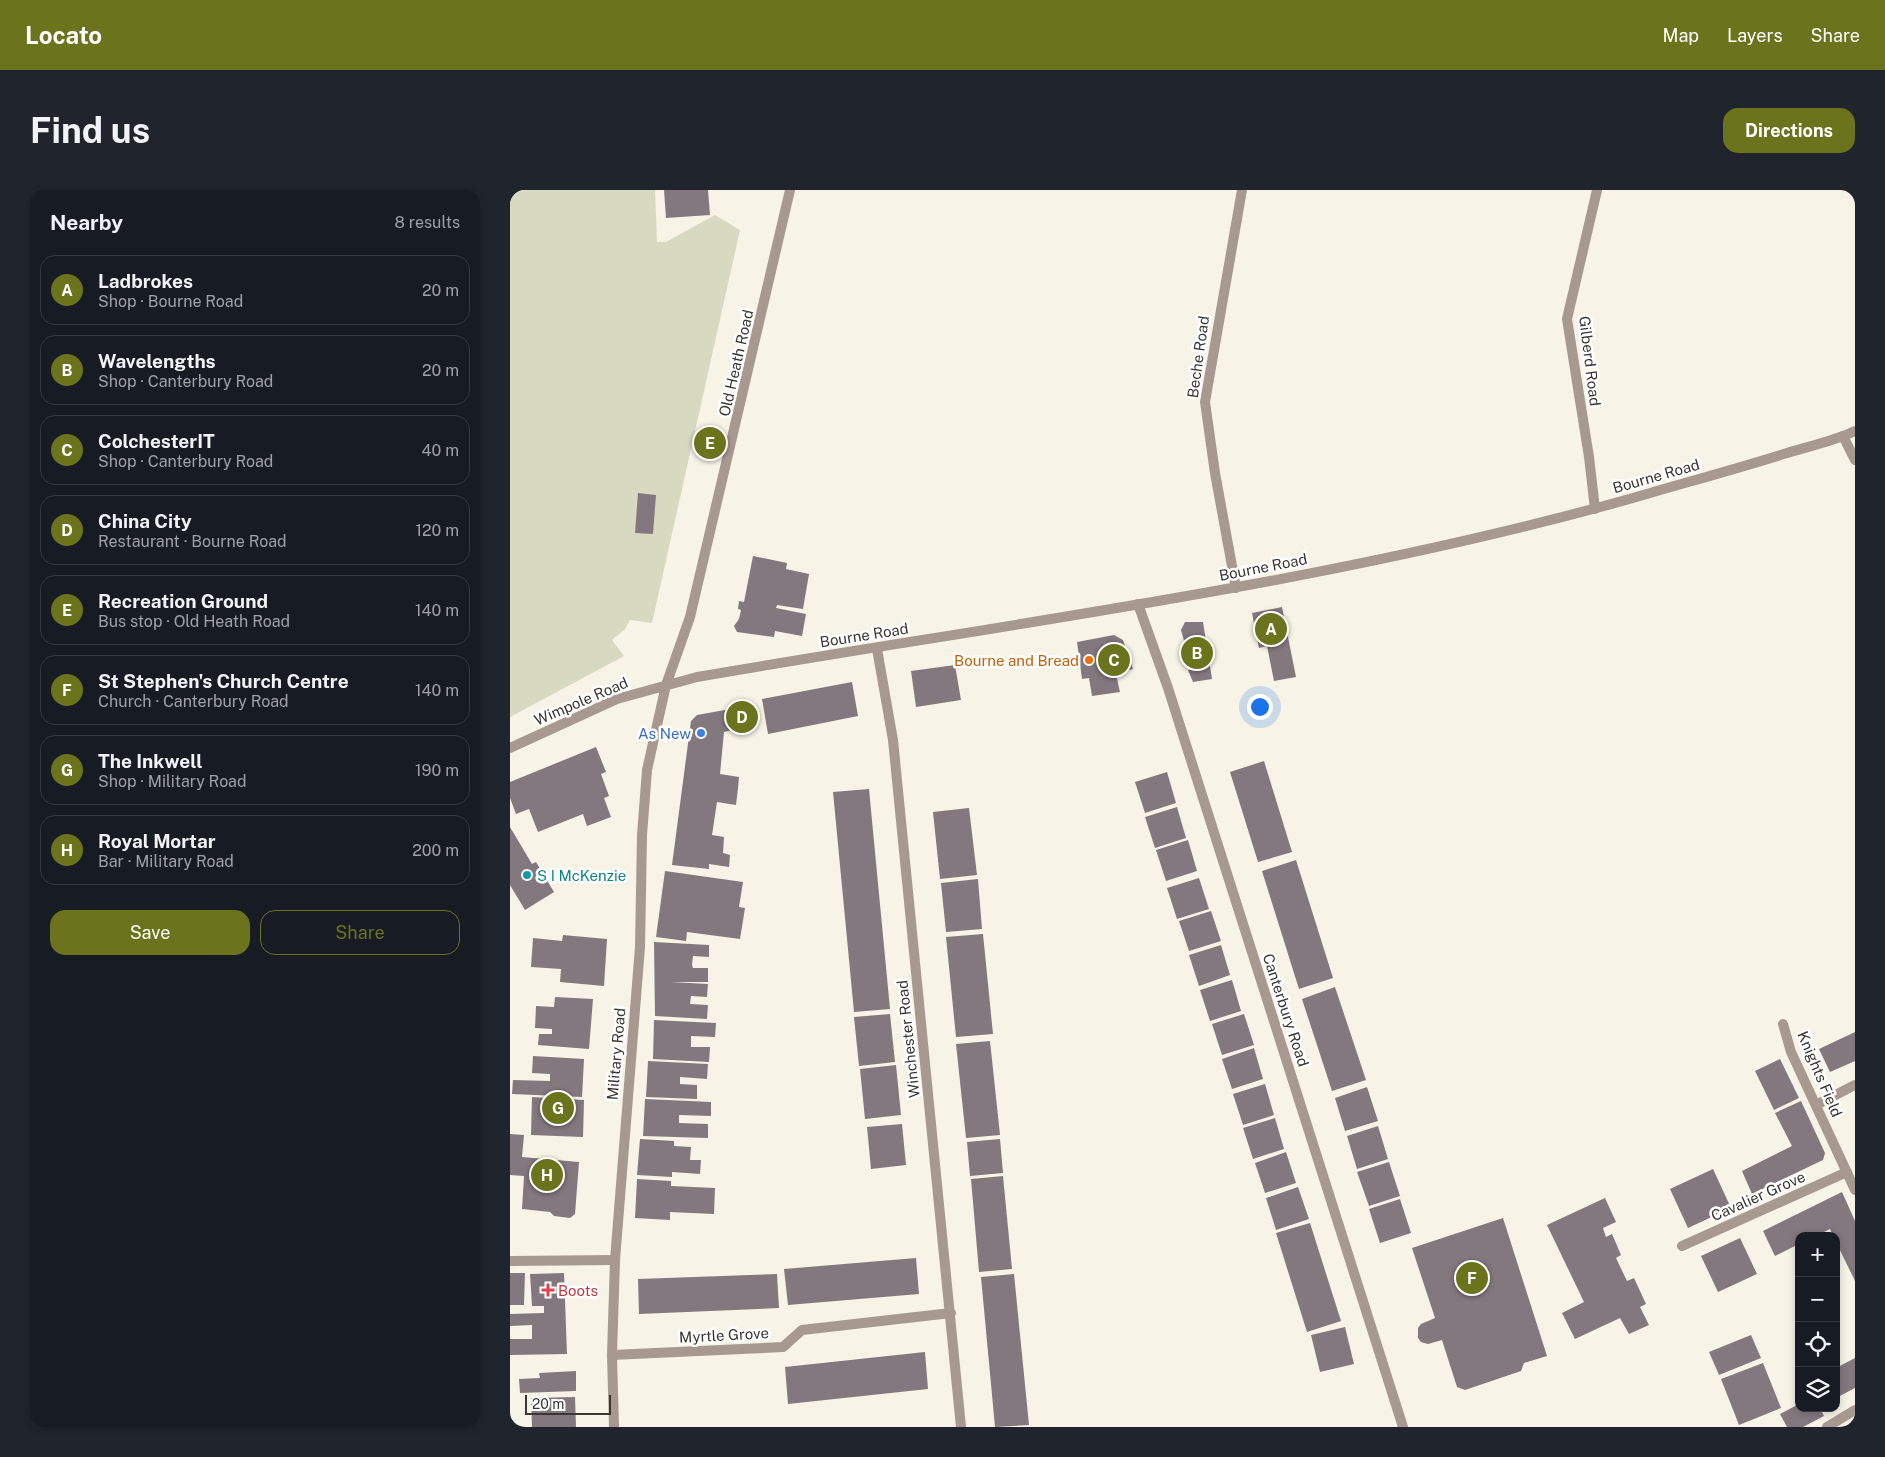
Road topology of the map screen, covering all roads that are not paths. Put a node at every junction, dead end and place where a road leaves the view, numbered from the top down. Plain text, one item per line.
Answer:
1 (790, 190) edge
2 (1242, 190) edge
3 (1597, 190) edge
4 (1855, 431) edge
5 (1843, 436) junction
6 (1855, 460) edge
7 (1594, 509) junction
8 (1236, 588) junction
9 (1138, 604) junction
10 (877, 649) junction
11 (666, 685) junction
12 (510, 748) edge
13 (1782, 1024) dead end
14 (1855, 1085) edge
15 (1816, 1105) junction
16 (1847, 1172) junction
17 (1855, 1190) edge
18 (1682, 1246) dead end
19 (615, 1260) junction
20 (510, 1261) edge
21 (951, 1313) junction
22 (612, 1356) junction
23 (1855, 1410) edge
24 (614, 1427) edge
25 (962, 1427) edge
26 (1403, 1427) edge
27 (1827, 1427) edge

1 - 11 street, Old Heath Road
2 - 8 street, Beche Road
3 - 7 street, Gilberd Road
4 - 5 street, Bourne Road
5 - 6 street
5 - 7 street, Bourne Road
7 - 8 street, Bourne Road
8 - 9 street, Bourne Road
9 - 10 street, Bourne Road
9 - 26 street, Canterbury Road
10 - 11 street, Bourne Road
10 - 21 street, Winchester Road
11 - 12 street, Wimpole Road
11 - 19 street, Military Road
13 - 15 street, Knights Field
14 - 15 street
15 - 16 street, Knights Field
16 - 17 street, Knights Field
16 - 18 street, Cavalier Grove
19 - 20 street
19 - 22 street, Military Road
21 - 22 street, Myrtle Grove
21 - 25 street, Winchester Road
22 - 24 street, Military Road
23 - 27 street

